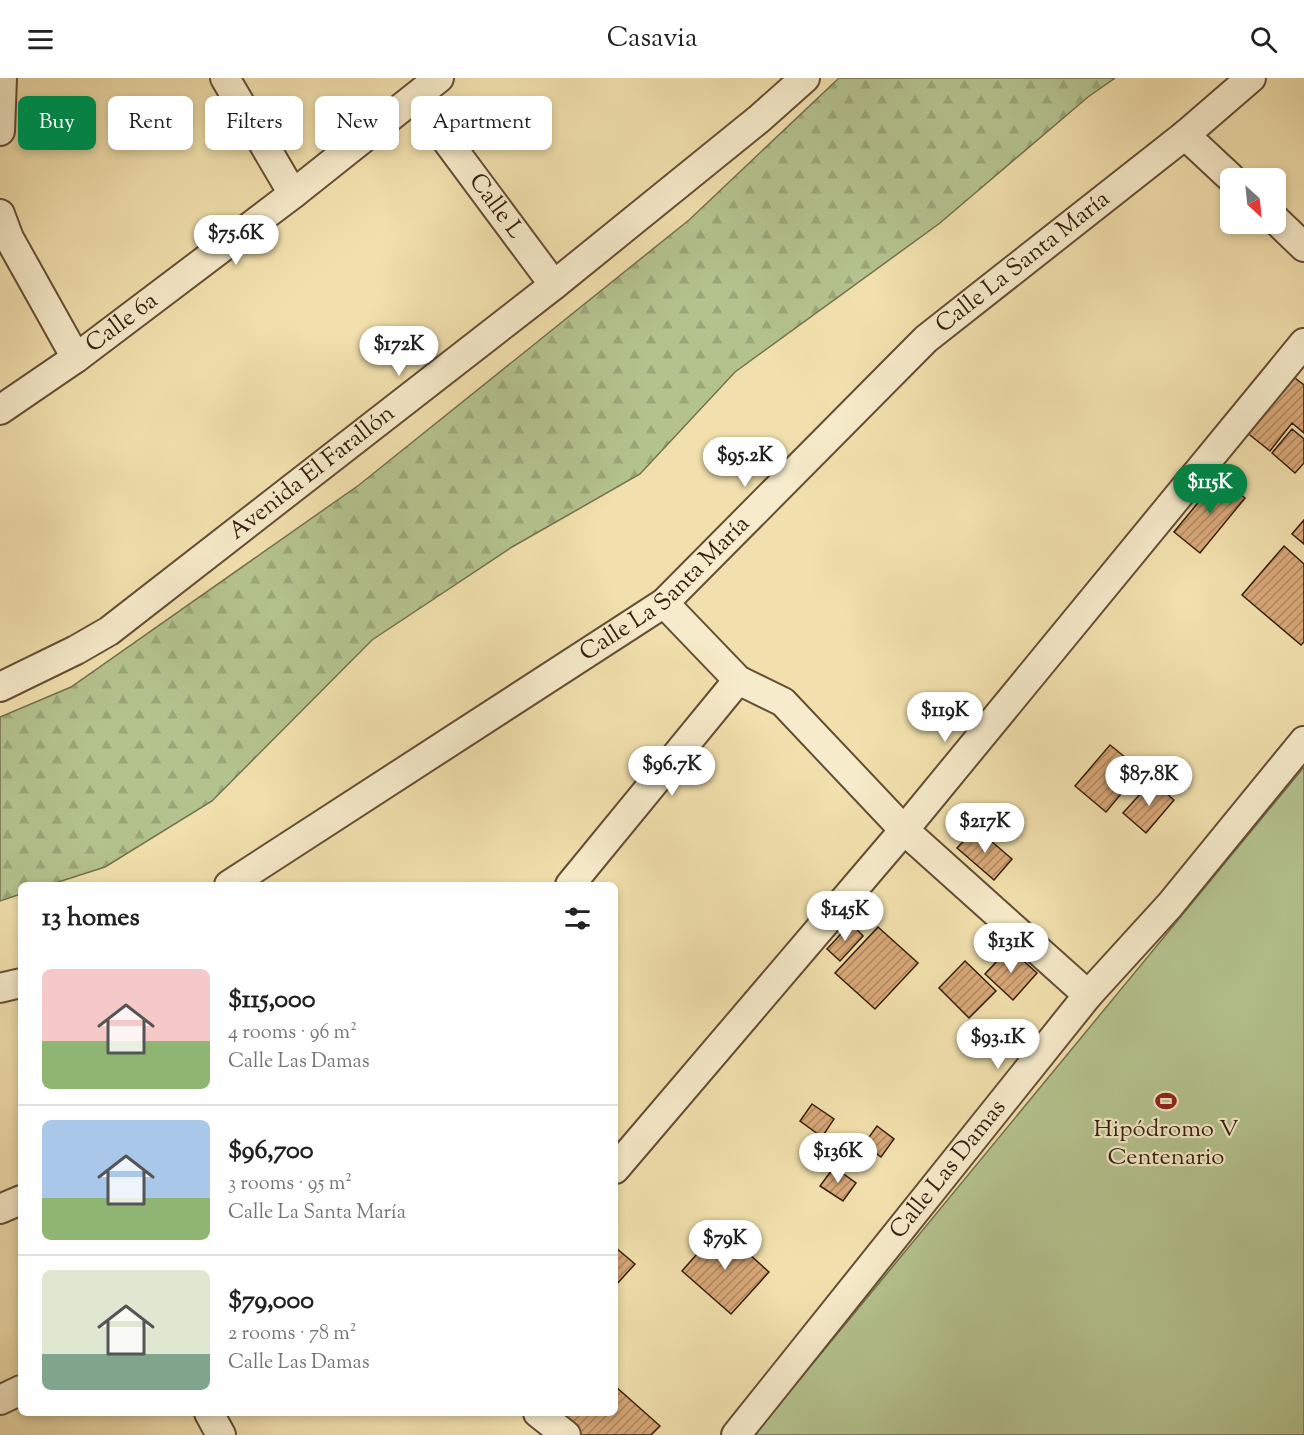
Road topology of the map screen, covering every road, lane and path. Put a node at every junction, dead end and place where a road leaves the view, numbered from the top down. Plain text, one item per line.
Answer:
1 (2, 78) edge
2 (225, 78) edge
3 (439, 78) edge
4 (805, 78) edge
5 (1251, 78) edge
6 (417, 96) edge
7 (411, 101) edge
8 (0, 131) edge
9 (1185, 135) junction
10 (454, 150) edge
11 (1220, 168) edge
12 (293, 194) junction
13 (0, 214) edge
14 (1286, 230) edge
15 (1304, 247) edge
16 (554, 285) junction
17 (1304, 343) edge
18 (76, 358) junction
19 (0, 410) edge
20 (664, 603) junction
21 (738, 680) junction
22 (0, 687) edge
23 (1304, 741) edge
24 (904, 830) junction
25 (263, 876) edge
26 (240, 882) edge
27 (572, 882) edge
28 (18, 984) edge
29 (0, 988) edge
30 (1088, 995) junction
31 (618, 1164) edge
32 (18, 1201) edge
33 (0, 1209) edge
34 (18, 1391) edge
35 (0, 1400) edge
36 (212, 1416) edge
37 (542, 1416) edge
38 (221, 1435) edge
39 (566, 1435) edge
40 (736, 1435) edge

1 - 8 street
2 - 12 street
3 - 6 street, Calle 6a
4 - 16 street, Avenida El Farallón
5 - 9 street, Calle La Santa María
7 - 12 street, Calle 6a
9 - 11 street
9 - 20 street, Calle La Santa María
10 - 16 street, Calle L
12 - 18 street, Calle 6a
13 - 18 street
14 - 15 street
16 - 22 street, Avenida El Farallón
17 - 24 street
18 - 19 street, Calle 6a
20 - 21 street
20 - 25 street, Calle La Santa María
21 - 24 street
21 - 27 street
23 - 30 street, Calle Las Damas
24 - 30 street
24 - 31 street
25 - 26 street, Calle La Santa María
28 - 29 street
30 - 40 street, Calle Las Damas
32 - 33 street
34 - 35 street
36 - 38 street
37 - 39 street

